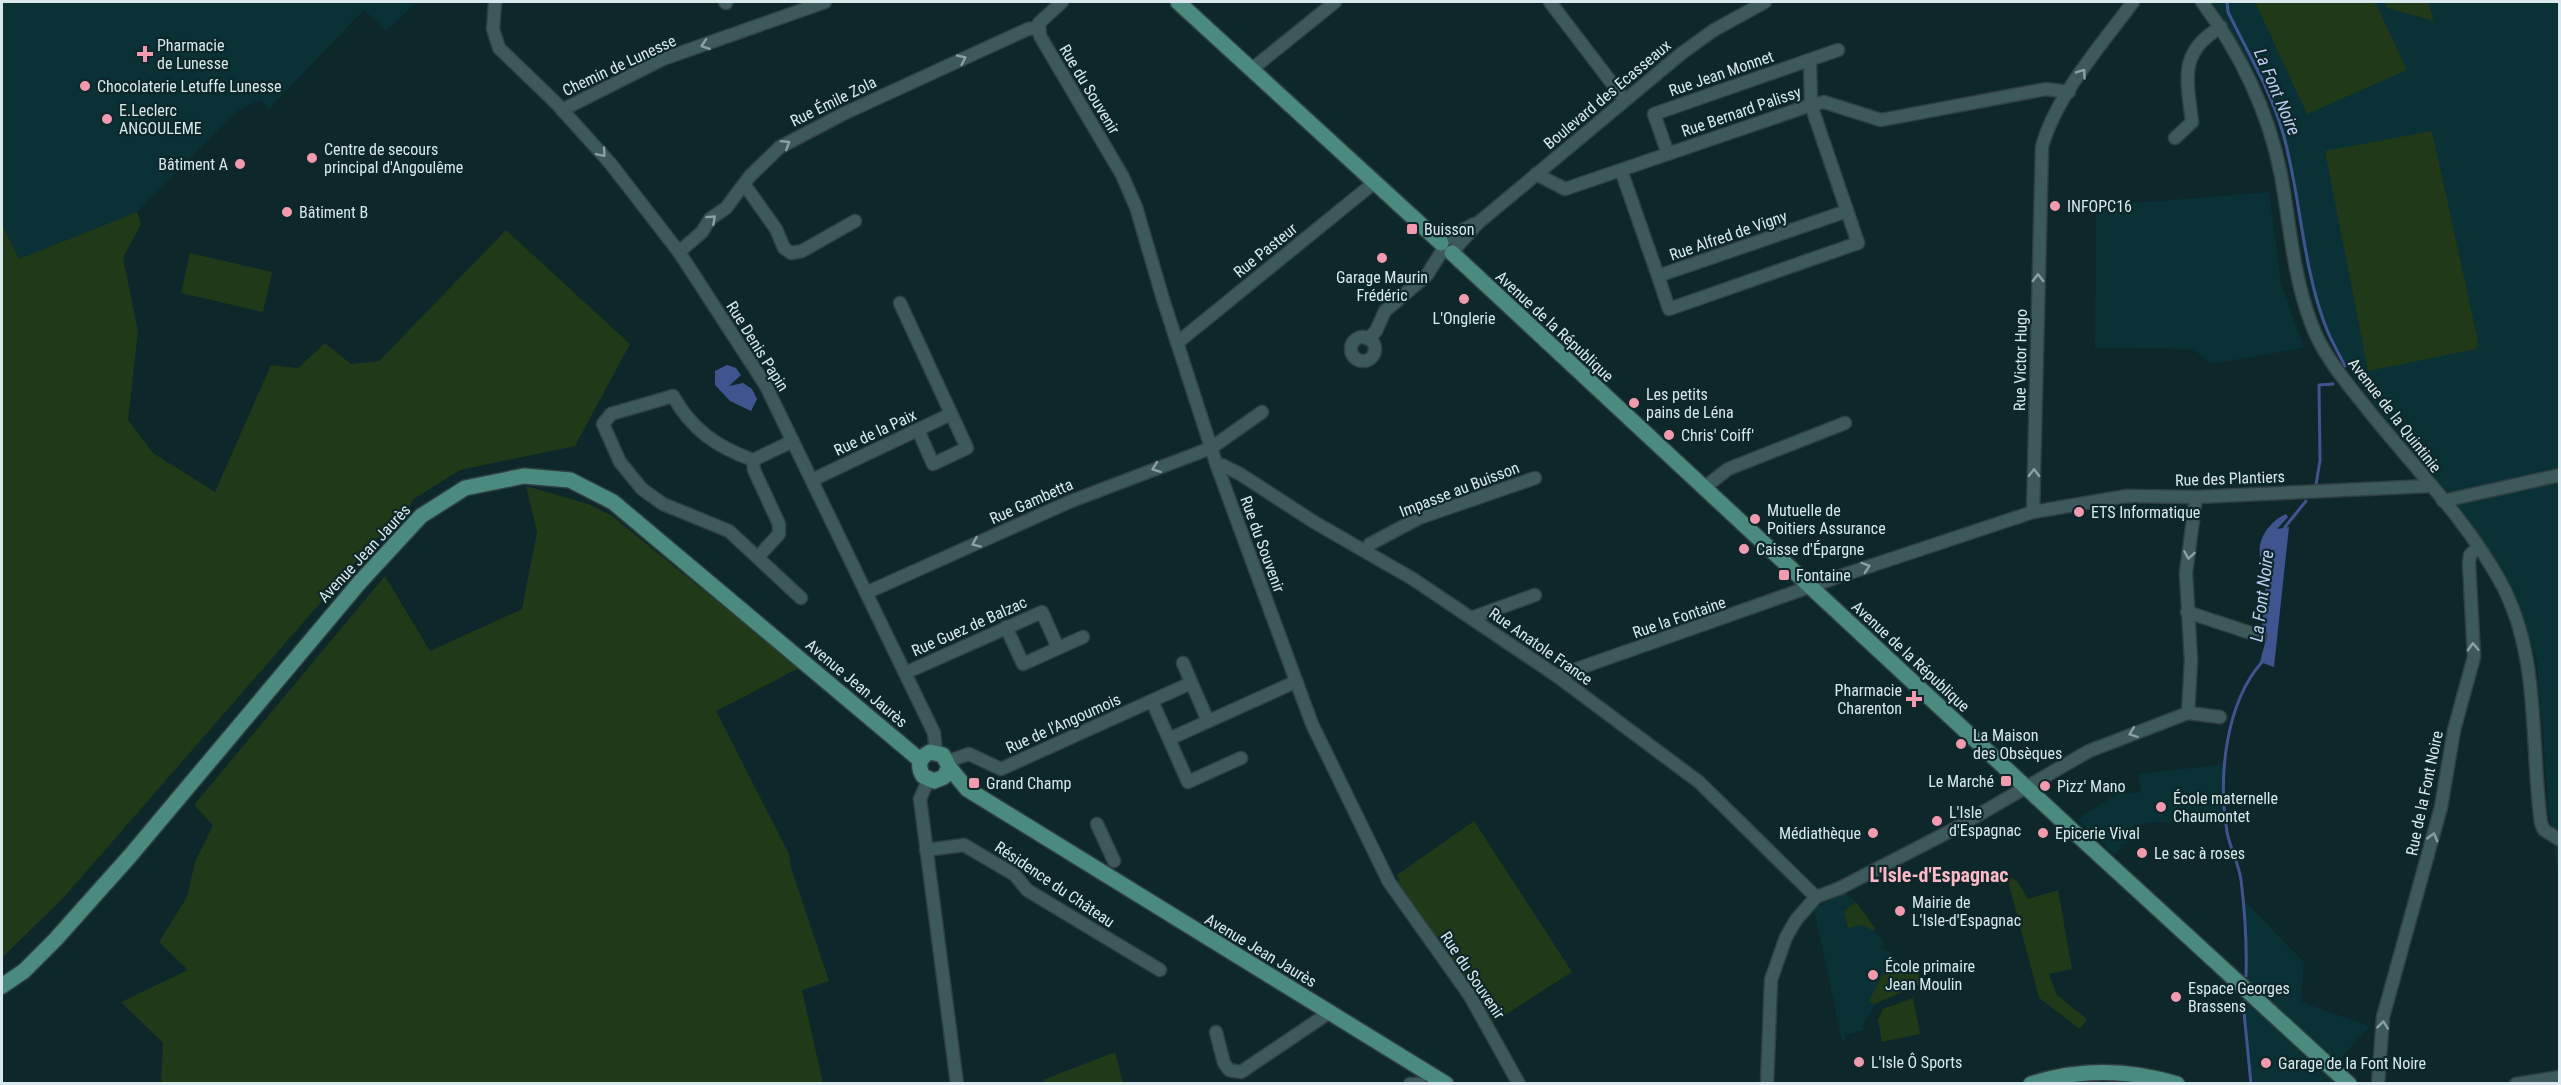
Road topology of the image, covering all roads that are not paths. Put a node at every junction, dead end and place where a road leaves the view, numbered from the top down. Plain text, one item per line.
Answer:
1 (495, 2) edge
2 (825, 2) edge
3 (1062, 2) edge
4 (1178, 2) edge
5 (1335, 2) edge
6 (1550, 2) edge
7 (1763, 2) edge
8 (2133, 2) edge
9 (2202, 2) edge
10 (2221, 27) junction
11 (1037, 28) junction
12 (1838, 50) dead end
13 (1810, 60) junction
14 (1252, 69) junction
15 (2069, 92) junction
16 (1624, 99) junction
17 (1811, 105) junction
18 (562, 110) junction
19 (2175, 138) dead end
20 (1668, 154) junction
21 (1622, 170) junction
22 (1536, 174) junction
23 (1374, 182) junction
24 (744, 184) junction
25 (1847, 212) junction
26 (855, 221) dead end
27 (1447, 247) junction
28 (678, 252) junction
29 (1658, 276) junction
30 (900, 303) dead end
31 (1368, 339) dead end
32 (1177, 343) junction
33 (1262, 412) dead end
34 (951, 414) junction
35 (1845, 423) dead end
36 (918, 430) junction
37 (794, 441) junction
38 (1211, 448) junction
39 (753, 460) junction
40 (1217, 466) junction
41 (2559, 475) edge
42 (1535, 478) dead end
43 (812, 480) junction
44 (2429, 486) junction
45 (1704, 488) junction
46 (2196, 497) junction
47 (2443, 501) junction
48 (2033, 512) junction
49 (2478, 547) junction
50 (1366, 550) junction
51 (758, 556) junction
52 (1811, 587) junction
53 (868, 592) junction
54 (1535, 595) dead end
55 (801, 598) dead end
56 (2187, 612) junction
57 (1472, 618) junction
58 (1006, 627) junction
59 (2260, 636) dead end
60 (1083, 637) dead end
61 (1058, 648) junction
62 (1183, 663) dead end
63 (905, 673) junction
64 (1557, 676) junction
65 (1295, 682) junction
66 (1191, 683) junction
67 (1152, 701) junction
68 (2188, 713) junction
69 (2220, 717) dead end
70 (1208, 722) junction
71 (1169, 739) junction
72 (1240, 758) dead end
73 (920, 760) junction
74 (944, 760) junction
75 (934, 780) junction
76 (2027, 788) junction
77 (967, 789) junction
78 (1097, 824) dead end
79 (2559, 840) edge
80 (926, 850) junction
81 (1114, 861) dead end
82 (1816, 897) junction
83 (1160, 970) dead end
84 (2, 986) edge
85 (1330, 1012) junction
86 (1216, 1032) dead end
87 (2559, 1077) edge
88 (957, 1083) edge
89 (1410, 1083) edge
90 (1420, 1083) edge
91 (1446, 1083) edge
92 (1520, 1083) edge
93 (1767, 1083) edge
94 (2031, 1083) edge
95 (2174, 1083) edge
96 (2349, 1083) edge
97 (2378, 1083) edge
98 (2516, 1083) edge

1 - 18 street, Rue Denis Papin
2 -> 18 street, Chemin de Lunesse
3 - 11 street
4 - 14 main road, Avenue de la République
5 - 14 street
6 - 16 street
7 - 16 street, Boulevard des Ecasseaux
15 -> 8 street, Rue Victor Hugo
9 - 10 street, Avenue de la Quintinie
10 - 19 street
10 - 44 street, Avenue de la Quintinie
24 -> 11 street, Rue Émile Zola
11 - 32 street, Rue du Souvenir
12 - 13 street, Rue Jean Monnet
13 - 17 street
13 - 20 street, Rue Jean Monnet
14 - 23 main road, Avenue de la République
15 - 17 street, Rue Bernard Palissy
48 -> 15 street, Rue Victor Hugo
16 - 22 street, Boulevard des Ecasseaux
17 - 20 street, Rue Bernard Palissy
17 - 25 street
18 -> 28 street, Rue Denis Papin
20 - 21 street, Rue Bernard Palissy
21 - 22 street, Rue Bernard Palissy
21 - 29 street, Rue Alfred de Vigny
22 - 27 street, Boulevard des Ecasseaux
23 - 27 main road, Avenue de la République
23 - 32 street, Rue Pasteur
24 - 26 street
28 -> 24 street, Rue Émile Zola
25 - 29 street, Rue Alfred de Vigny
25 - 29 street
27 - 31 street, Boulevard des Ecasseaux
27 - 45 main road, Avenue de la République
28 - 37 street, Rue Denis Papin
30 - 34 street
32 - 38 street, Rue du Souvenir
33 - 38 street, Rue Gambetta
34 - 36 street, Rue de la Paix
34 - 36 street
35 - 45 street
36 - 43 street, Rue de la Paix
37 - 39 street
37 - 43 street, Rue Denis Papin
38 - 40 street, Rue du Souvenir
38 -> 53 street, Rue Gambetta
39 - 51 street
39 - 51 street
40 - 50 street, Rue Anatole France
40 - 65 street, Rue du Souvenir
41 - 47 street
42 - 50 street, Impasse au Buisson
43 - 53 street, Rue Denis Papin
44 - 46 street, Rue des Plantiers
44 - 47 street, Avenue de la Quintinie
45 - 52 main road, Avenue de la République
46 - 48 street, Rue des Plantiers
46 -> 56 street
47 - 49 street, Avenue de la Quintinie
52 -> 48 street
49 - 79 street, Avenue de la Quintinie
97 -> 49 street, Rue de la Font Noire
50 - 57 street, Rue Anatole France
51 - 55 street
52 - 64 street, Rue la Fontaine
52 - 76 main road, Avenue de la République
53 - 63 street, Rue Denis Papin
54 - 57 street
56 - 59 street
56 - 68 street
57 - 64 street, Rue Anatole France
58 - 61 street, Rue Guez de Balzac
58 - 61 street
58 - 63 street, Rue Guez de Balzac
60 - 61 street
62 - 66 street
63 - 74 street, Rue Denis Papin
64 - 82 street, Rue Anatole France
65 - 70 street
65 - 92 street, Rue du Souvenir
66 - 67 street, Rue de l'Angoumois
66 - 70 street
67 - 71 street
67 - 74 street, Rue de l'Angoumois
68 - 69 street
68 -> 76 street
70 - 71 street
71 - 72 street
73 - 74 main road
73 - 75 main road
73 - 84 main road, Avenue Jean Jaurès
74 - 75 main road
74 - 77 main road, Avenue Jean Jaurès
75 - 77 main road, Avenue Jean Jaurès
75 - 80 street
76 - 82 street
76 - 96 main road, Avenue de la République
77 - 85 main road, Avenue Jean Jaurès
78 - 81 street
80 - 83 street, Résidence du Château
80 - 88 street
82 - 93 street
85 - 86 street
85 - 91 main road, Avenue Jean Jaurès
87 - 98 street
89 - 90 street
94 - 95 main road

